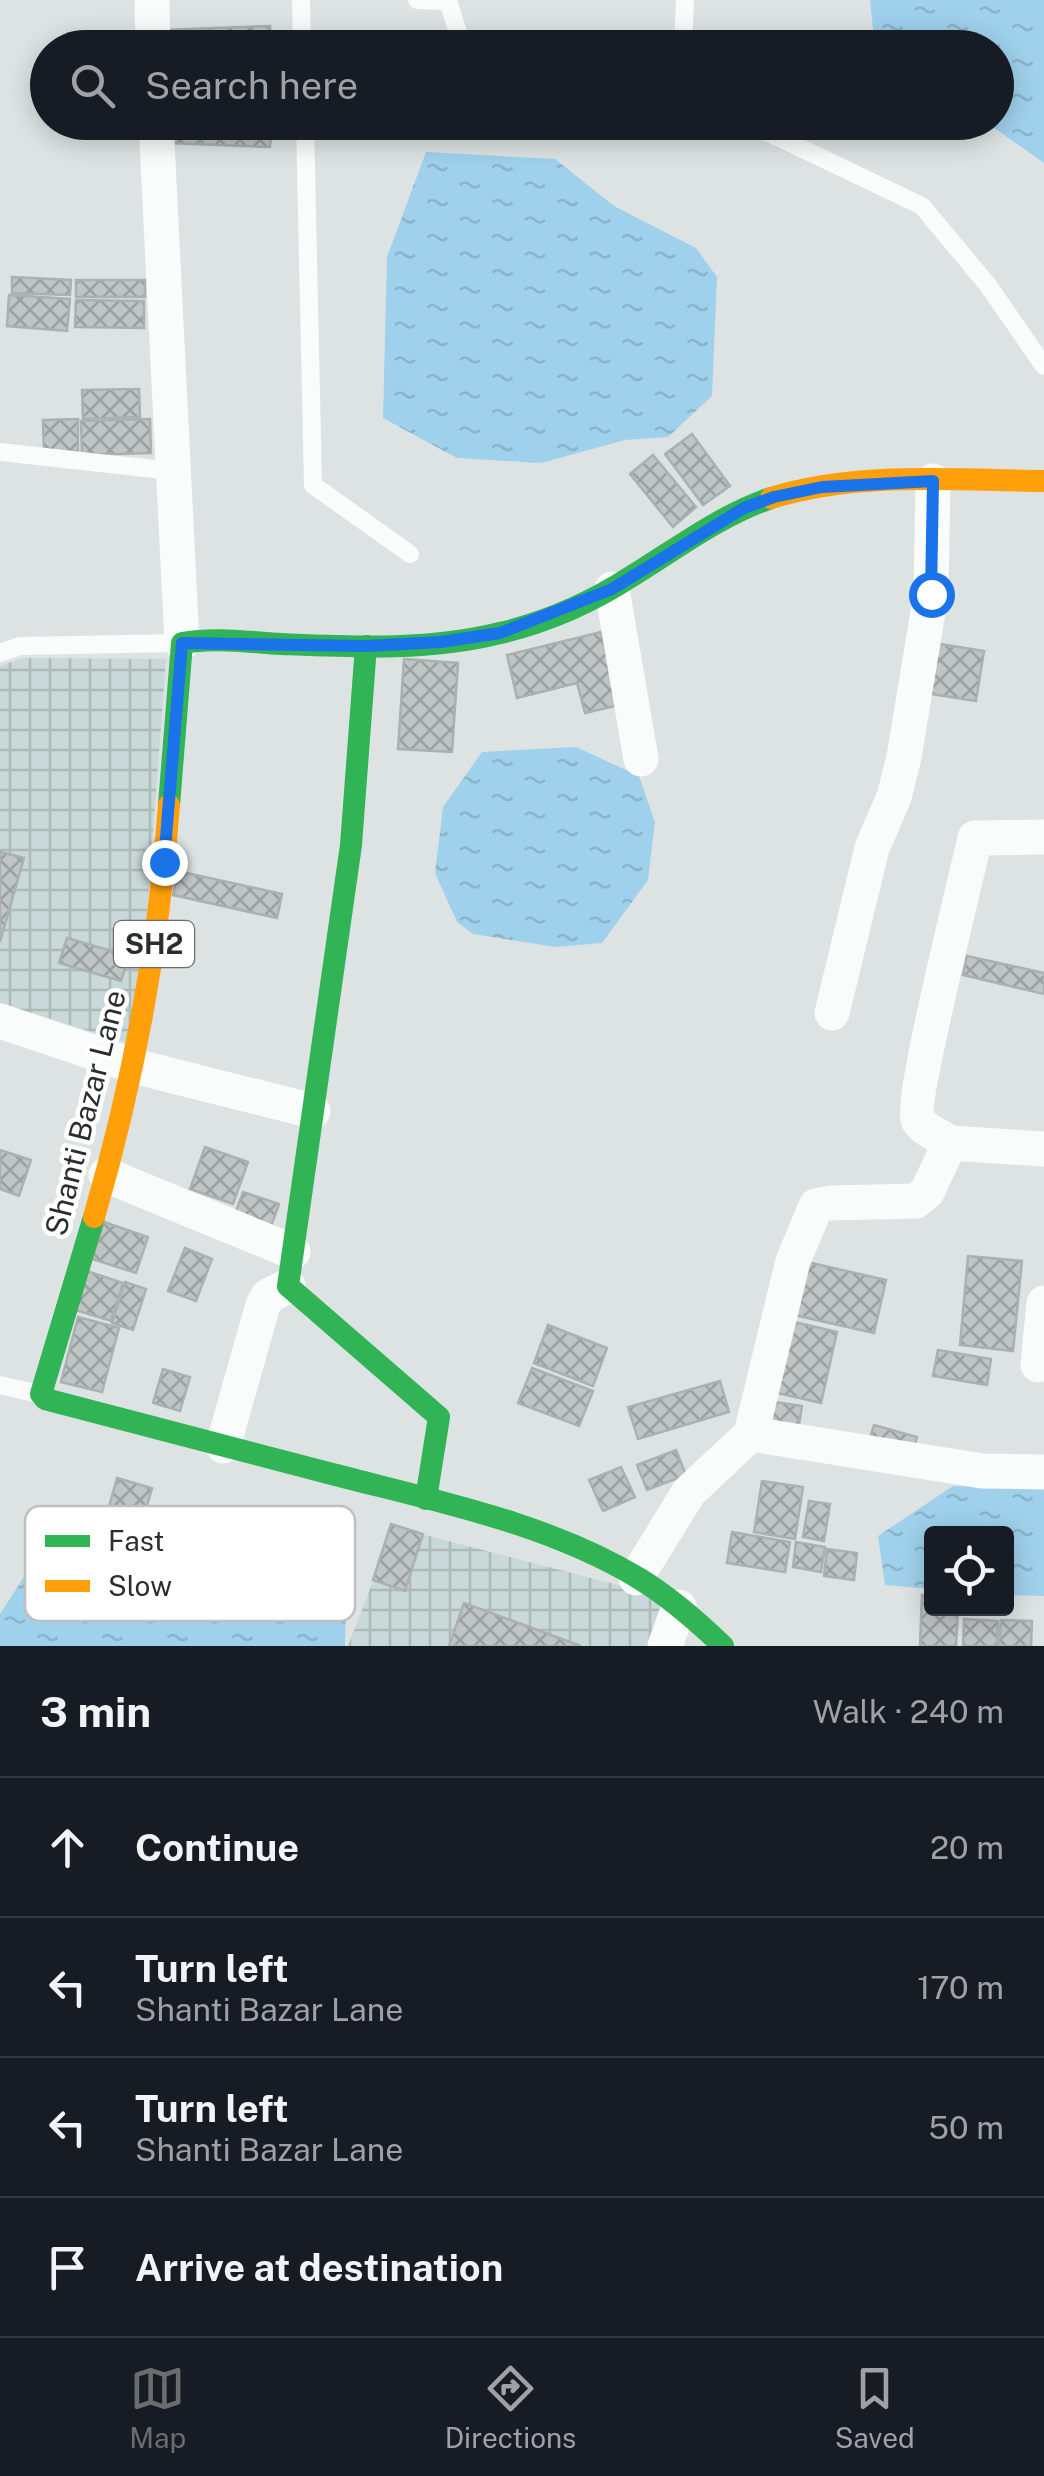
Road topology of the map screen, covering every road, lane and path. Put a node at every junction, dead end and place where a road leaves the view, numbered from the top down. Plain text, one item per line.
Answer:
1 (152, 0) edge
2 (301, 0) edge
3 (418, 0) edge
4 (685, 0) edge
5 (153, 30) edge
6 (302, 30) edge
7 (457, 30) edge
8 (684, 30) edge
9 (157, 140) edge
10 (305, 140) edge
11 (784, 140) edge
12 (1044, 366) edge
13 (0, 452) edge
14 (172, 470) junction
15 (933, 481) junction
16 (1044, 481) edge
17 (410, 554) dead end
18 (612, 589) junction
19 (182, 643) junction
20 (366, 646) junction
21 (0, 653) edge
22 (641, 759) dead end
23 (1044, 837) edge
24 (832, 1013) dead end
25 (0, 1021) edge
26 (134, 1066) junction
27 (314, 1111) junction
28 (950, 1142) junction
29 (1044, 1150) edge
30 (106, 1175) junction
31 (290, 1269) junction
32 (1044, 1303) edge
33 (1038, 1365) dead end
34 (0, 1385) edge
35 (41, 1394) junction
36 (751, 1434) junction
37 (223, 1446) junction
38 (1044, 1472) edge
39 (426, 1499) junction
40 (636, 1578) junction
41 (679, 1607) junction
42 (665, 1646) edge
43 (722, 1646) edge

1 - 5 street
2 - 6 lane
3 - 7 lane
4 - 8 lane
9 - 14 street
10 - 17 lane
11 - 12 lane
13 - 14 lane
14 - 19 street
15 - 16 main road
15 - 18 main road
15 - 24 street
18 - 20 main road
18 - 22 street
19 - 20 main road
19 - 21 lane
19 - 26 main road, Shanti Bazar Lane / SH2
20 - 27 main road
23 - 28 street
25 - 26 street
26 - 27 street
26 - 30 main road, Shanti Bazar Lane / SH2
27 - 31 main road
28 - 29 street
28 - 36 street
30 - 31 street
30 - 35 main road, Shanti Bazar Lane / SH2
31 - 37 street
31 - 39 main road
32 - 33 street
34 - 35 lane
35 - 37 main road
36 - 38 street
36 - 40 street
37 - 39 main road
39 - 40 main road
40 - 41 main road
41 - 42 street
41 - 43 main road

